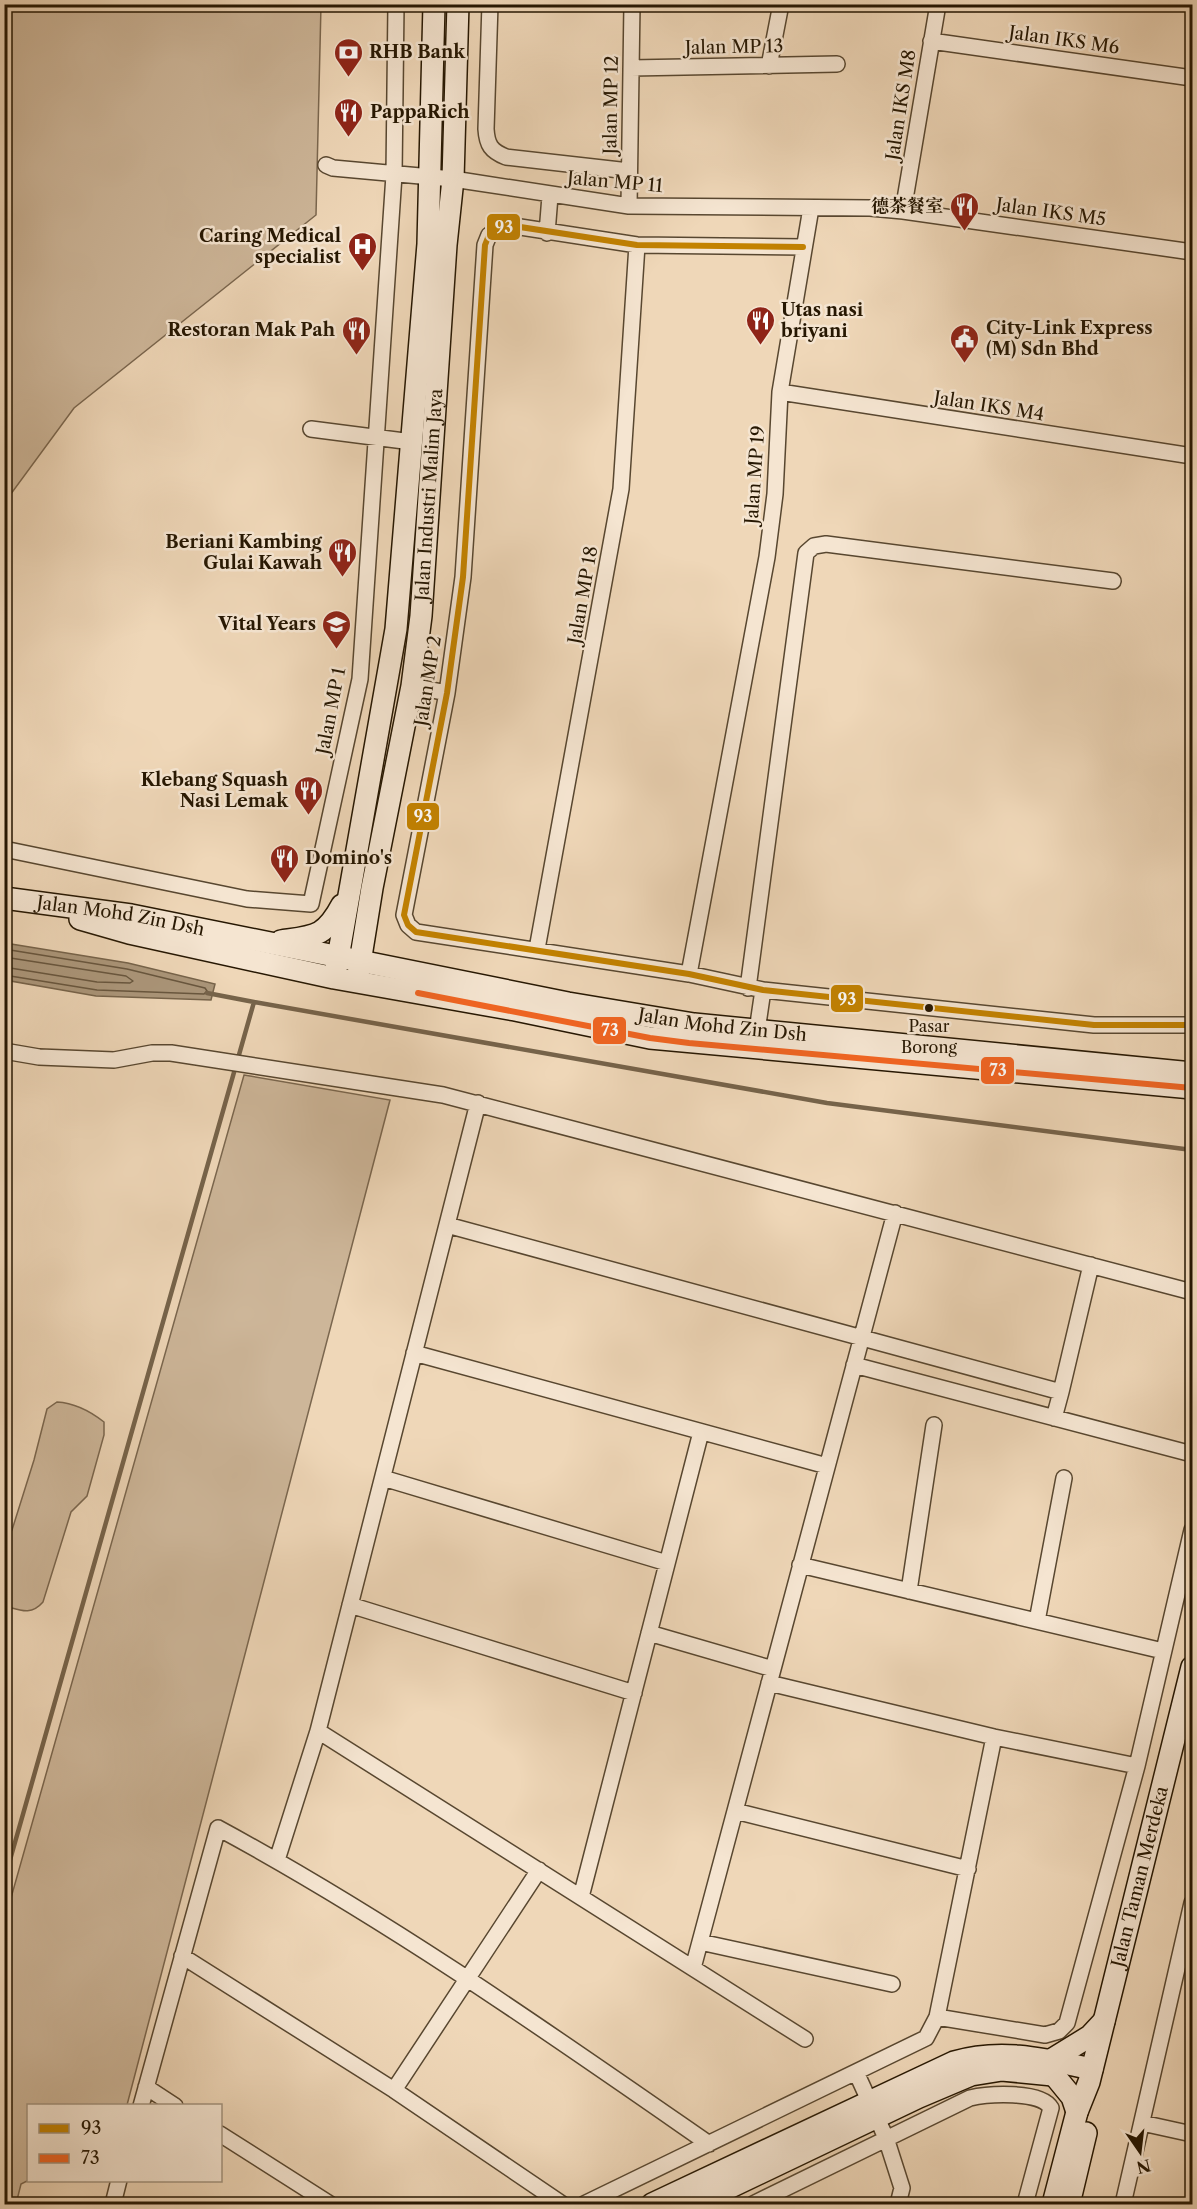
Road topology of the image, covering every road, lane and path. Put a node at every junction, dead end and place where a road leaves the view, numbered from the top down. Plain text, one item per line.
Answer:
1 (396, 4) edge
2 (434, 4) edge
3 (458, 4) edge
4 (490, 4) edge
5 (632, 4) edge
6 (781, 4) edge
7 (938, 4) edge
8 (931, 41) junction
9 (837, 64) dead end
10 (769, 66) junction
11 (631, 68) junction
12 (1192, 78) edge
13 (326, 165) dead end
14 (629, 171) junction
15 (394, 175) junction
16 (431, 178) junction
17 (453, 179) junction
18 (550, 196) junction
19 (629, 206) junction
20 (811, 208) junction
21 (903, 211) junction
22 (547, 232) junction
23 (637, 245) junction
24 (803, 247) junction
25 (1192, 252) edge
26 (780, 392) junction
27 (311, 429) dead end
28 (377, 438) junction
29 (412, 442) junction
30 (1192, 456) edge
31 (1113, 581) dead end
32 (412, 686) junction
33 (447, 693) junction
34 (4, 849) edge
35 (372, 888) junction
36 (347, 894) junction
37 (10, 899) edge
38 (266, 944) junction
39 (537, 949) junction
40 (338, 957) junction
41 (359, 972) junction
42 (413, 972) junction
43 (689, 974) junction
44 (334, 978) junction
45 (756, 989) junction
46 (1192, 1025) edge
47 (757, 1031) junction
48 (4, 1051) edge
49 (1192, 1061) edge
50 (1192, 1073) edge
51 (1124, 1074) junction
52 (1192, 1088) edge
53 (1192, 1097) edge
54 (478, 1103) junction
55 (895, 1213) junction
56 (447, 1225) junction
57 (1091, 1265) junction
58 (1192, 1292) edge
59 (861, 1338) junction
60 (414, 1353) junction
61 (854, 1365) junction
62 (1061, 1392) junction
63 (1054, 1418) junction
64 (934, 1425) dead end
65 (701, 1432) junction
66 (1192, 1454) edge
67 (827, 1466) junction
68 (383, 1478) junction
69 (1064, 1478) dead end
70 (1192, 1530) edge
71 (667, 1563) junction
72 (800, 1565) junction
73 (909, 1591) junction
74 (350, 1605) junction
75 (1036, 1621) junction
76 (649, 1633) junction
77 (1163, 1652) junction
78 (1192, 1667) edge
79 (771, 1676) junction
80 (634, 1693) junction
81 (318, 1731) junction
82 (994, 1737) junction
83 (1137, 1766) junction
84 (735, 1811) junction
85 (277, 1860) junction
86 (968, 1869) junction
87 (539, 1870) junction
88 (581, 1897) junction
89 (1192, 1903) edge
90 (700, 1942) junction
91 (182, 1956) junction
92 (693, 1968) junction
93 (468, 1978) junction
94 (892, 1984) dead end
95 (937, 2017) junction
96 (1104, 2021) junction
97 (805, 2039) dead end
98 (1053, 2068) junction
99 (856, 2072) junction
100 (1089, 2080) junction
101 (146, 2087) junction
102 (394, 2090) junction
103 (142, 2104) edge
104 (172, 2104) edge
105 (873, 2109) junction
106 (1077, 2112) junction
107 (1142, 2123) junction
108 (1192, 2134) edge
109 (222, 2135) edge
110 (886, 2138) junction
111 (709, 2144) junction
112 (119, 2182) edge
113 (113, 2205) edge
114 (330, 2205) edge
115 (561, 2205) edge
116 (584, 2205) edge
117 (652, 2205) edge
118 (695, 2205) edge
119 (753, 2205) edge
120 (898, 2205) edge
121 (1025, 2205) edge
122 (1053, 2205) edge
123 (1070, 2205) edge
124 (1123, 2205) edge

1 - 15 street, Jalan MP 1
2 - 16 main road, Jalan Industri Malim Jaya
3 - 17 main road, Jalan Industri Malim Jaya
4 - 14 street
5 - 11 street, Jalan MP 12
6 - 10 street
7 - 8 street, Jalan IKS M8
8 - 12 street, Jalan IKS M6
8 - 21 street, Jalan IKS M8
9 - 10 street, Jalan MP 13
10 - 11 street, Jalan MP 13
11 - 14 street, Jalan MP 12
13 - 15 street, Jalan MP 11
14 - 19 street, Jalan MP 12
15 - 16 street, Jalan MP 11
15 - 28 street, Jalan MP 1
16 - 17 street, Jalan MP 11
16 - 29 main road, Jalan Industri Malim Jaya
17 - 18 street, Jalan MP 11
17 - 32 main road, Jalan Industri Malim Jaya
18 - 19 street, Jalan MP 11
18 - 22 street
19 - 20 street, Jalan MP 11
20 - 21 street, Jalan MP 11
20 - 24 street, Jalan MP 19
21 - 25 street, Jalan IKS M5
22 - 23 street
22 - 33 street, Jalan MP 2
23 - 24 street
23 - 39 street, Jalan MP 18
24 - 26 street, Jalan MP 19
26 - 30 street, Jalan IKS M4
26 - 43 street, Jalan MP 19
27 - 28 street
28 - 29 street
28 - 34 street, Jalan MP 1
29 - 36 main road, Jalan Industri Malim Jaya
31 - 45 street
32 - 33 street
32 - 35 main road, Jalan Industri Malim Jaya
33 - 39 street, Jalan MP 2
35 - 41 main road, Jalan Industri Malim Jaya
35 - 42 main road
36 - 38 main road
36 - 40 main road, Jalan Industri Malim Jaya
37 - 38 main road, Jalan Mohd Zin Dsh
37 - 44 main road, Jalan Mohd Zin Dsh
38 - 40 main road, Jalan Mohd Zin Dsh
39 - 43 street
40 - 41 main road, Jalan Mohd Zin Dsh
40 - 44 main road, Jalan Industri Malim Jaya
41 - 42 main road, Jalan Mohd Zin Dsh
41 - 44 main road, Jalan Mohd Zin Dsh
41 - 51 main road, Jalan Mohd Zin Dsh
42 - 47 main road, Jalan Mohd Zin Dsh
43 - 45 street
45 - 46 street
45 - 47 street
47 - 51 main road, Jalan Mohd Zin Dsh
48 - 54 street
49 - 51 main road
50 - 51 main road, Jalan Mohd Zin Dsh
51 - 52 main road, Jalan Mohd Zin Dsh
51 - 53 main road
54 - 55 street
54 - 56 street
55 - 57 street
55 - 59 street
56 - 59 street
56 - 60 street
57 - 58 street
57 - 62 street
59 - 61 street
59 - 62 street
60 - 65 street
60 - 68 street
61 - 63 street
61 - 67 street
62 - 63 street
63 - 66 street
64 - 73 street
65 - 67 street
65 - 71 street
67 - 72 street
68 - 71 street
68 - 74 street
69 - 75 street
70 - 77 street
71 - 76 street
72 - 73 street
72 - 79 street
73 - 75 street
74 - 80 street
74 - 81 street
75 - 77 street
76 - 79 street
76 - 80 street
77 - 83 street
78 - 96 main road, Jalan Taman Merdeka
79 - 82 street
79 - 84 street
80 - 88 street
81 - 85 street
81 - 87 street
82 - 83 street
82 - 86 street
83 - 95 street
84 - 86 street
84 - 90 street
85 - 91 street
85 - 93 street
86 - 95 street
87 - 88 street
87 - 93 street
88 - 92 street
89 - 107 street
90 - 92 street
90 - 94 street
91 - 101 street
91 - 102 street
92 - 97 street
93 - 102 street
93 - 111 street
95 - 99 street
96 - 98 main road
96 - 100 main road, Jalan Taman Merdeka
98 - 100 main road
98 - 105 main road
98 - 106 main road
99 - 105 street
99 - 111 street
100 - 106 main road, Jalan Taman Merdeka
100 - 123 main road, Jalan Taman Merdeka
101 - 103 street
101 - 104 street
102 - 115 street
105 - 110 street
105 - 117 main road
105 - 118 main road
106 - 122 main road, Jalan Taman Merdeka
107 - 108 street
107 - 124 street
109 - 114 street
110 - 119 street
110 - 120 street
110 - 121 street
111 - 116 street
112 - 113 street

